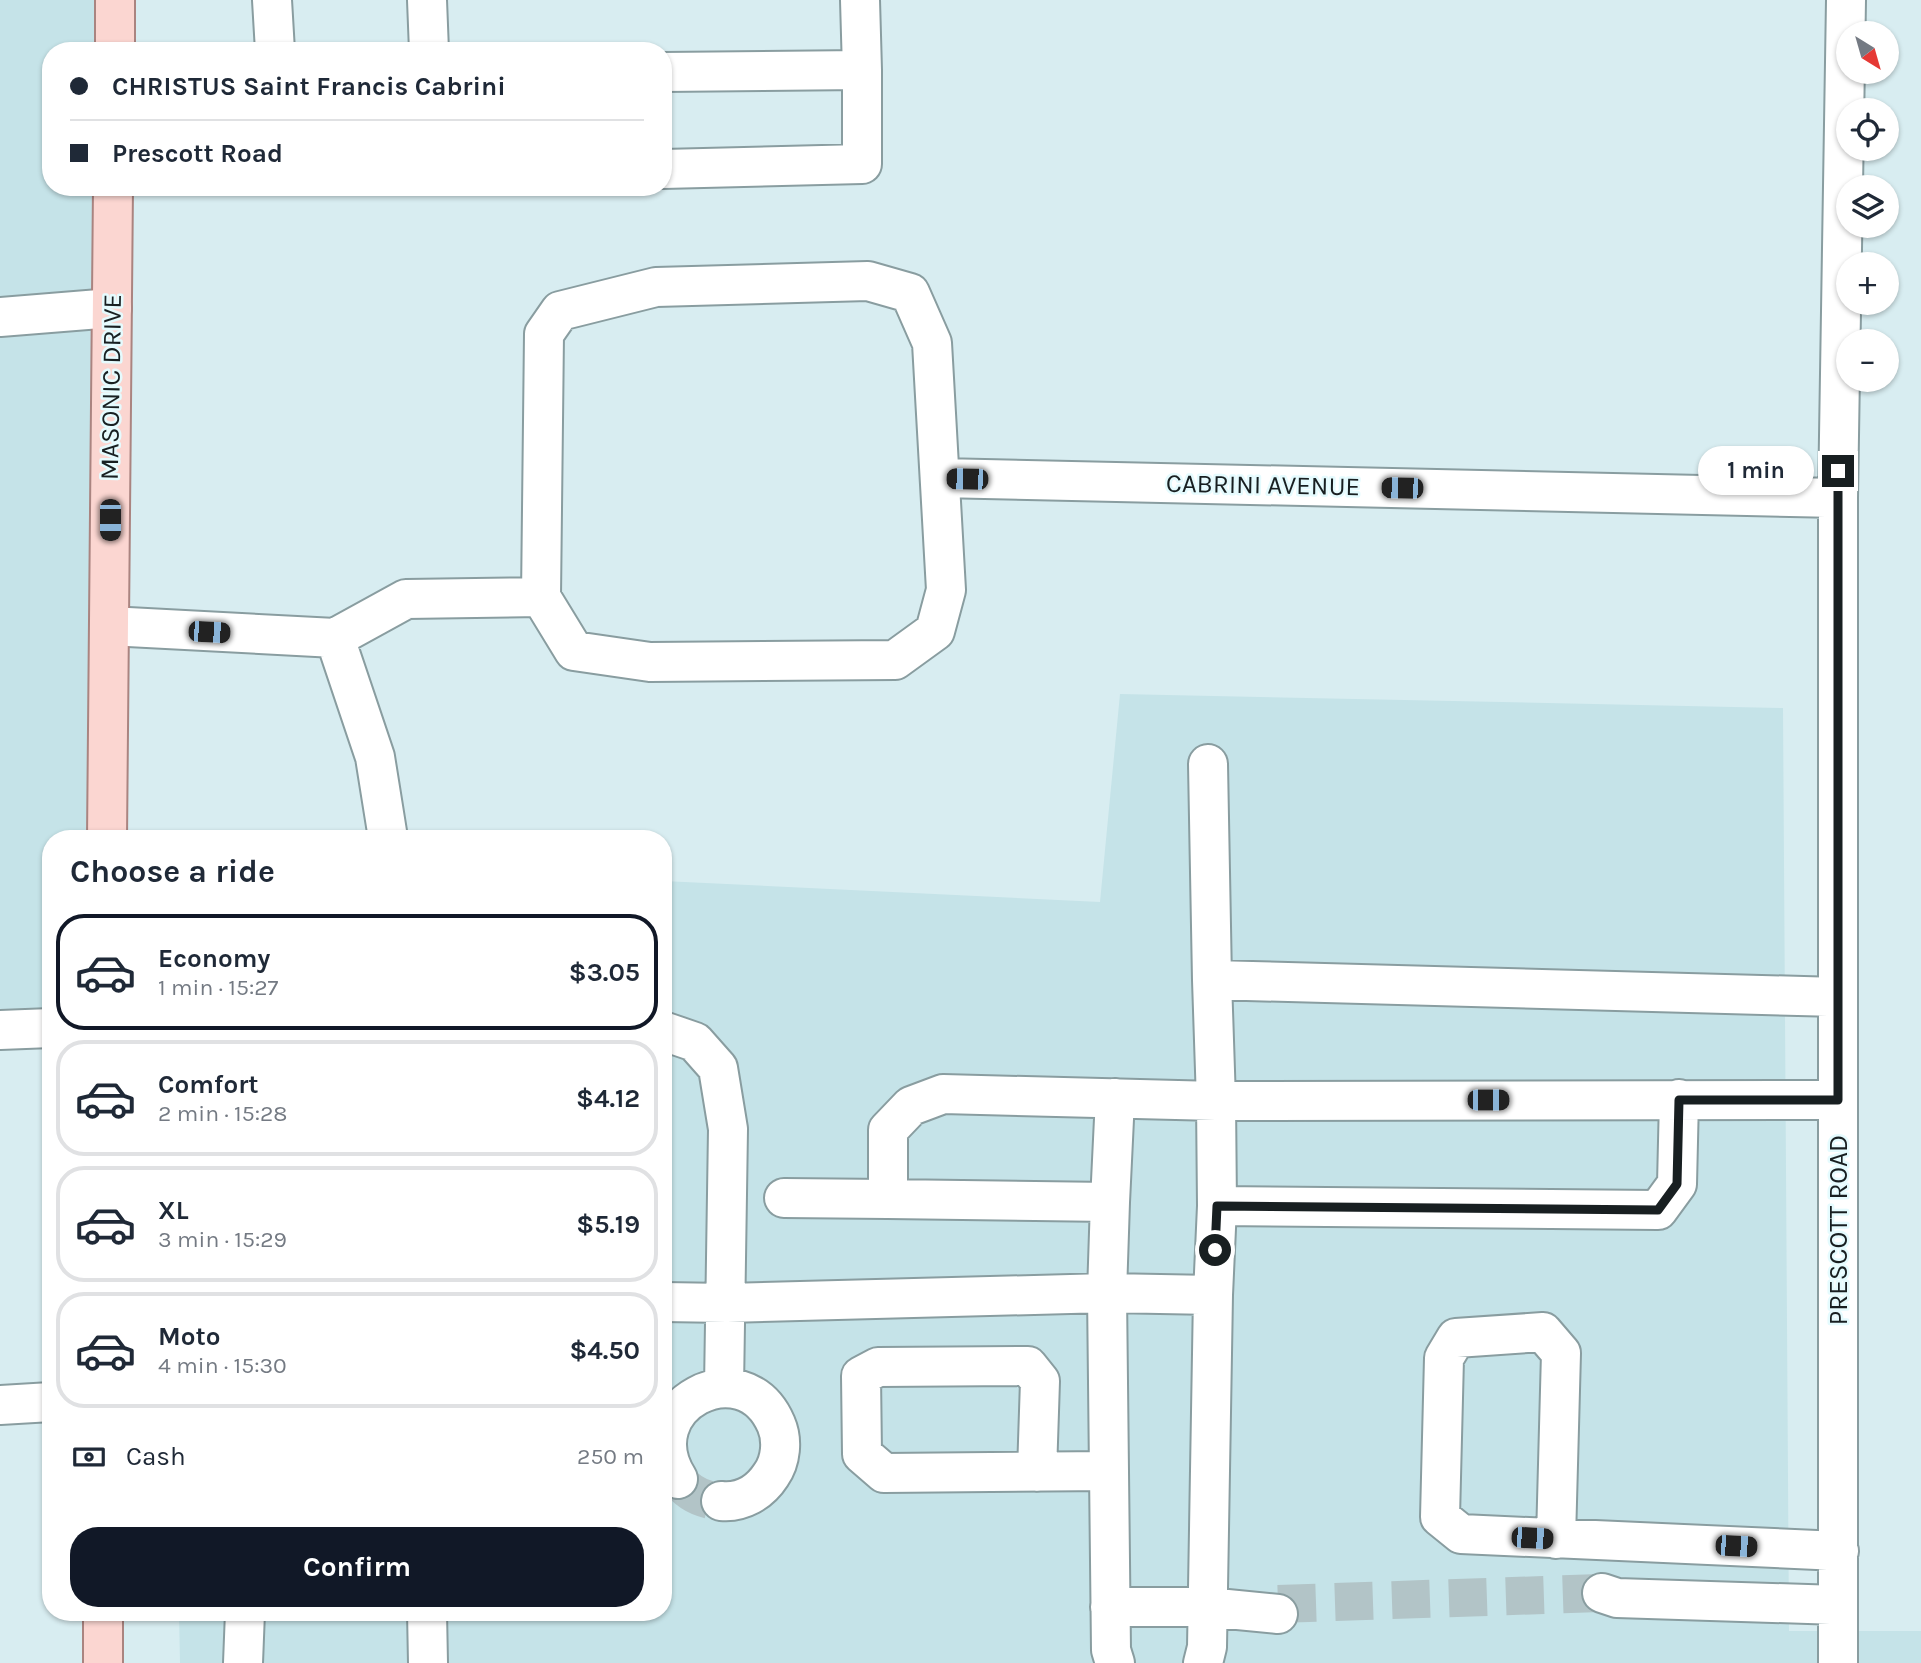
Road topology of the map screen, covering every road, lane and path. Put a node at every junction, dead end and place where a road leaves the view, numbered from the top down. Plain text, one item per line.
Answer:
1 (115, 0) edge
2 (272, 0) edge
3 (427, 0) edge
4 (860, 0) edge
5 (1846, 0) edge
6 (115, 42) edge
7 (274, 42) edge
8 (429, 42) edge
9 (862, 70) junction
10 (672, 72) edge
11 (672, 169) edge
12 (113, 196) edge
13 (112, 308) junction
14 (0, 317) edge
15 (940, 478) junction
16 (1838, 498) junction
17 (541, 597) junction
18 (109, 626) junction
19 (335, 638) junction
20 (1208, 764) dead end
21 (107, 830) edge
22 (387, 830) edge
23 (1212, 980) junction
24 (1838, 997) junction
25 (42, 1028) edge
26 (0, 1030) edge
27 (672, 1034) edge
28 (1115, 1098) junction
29 (1679, 1100) junction
30 (1838, 1100) junction
31 (1216, 1101) junction
32 (784, 1198) dead end
33 (888, 1199) junction
34 (1110, 1202) junction
35 (1217, 1206) junction
36 (1107, 1293) junction
37 (1213, 1295) junction
38 (672, 1302) edge
39 (727, 1303) junction
40 (724, 1388) junction
41 (42, 1403) edge
42 (0, 1405) edge
43 (672, 1421) edge
44 (672, 1469) edge
45 (1108, 1471) junction
46 (1037, 1472) junction
47 (678, 1479) tunnel mouth
48 (721, 1501) tunnel mouth
49 (1556, 1539) junction
50 (1839, 1550) junction
51 (1607, 1599) tunnel mouth
52 (1838, 1605) junction
53 (1110, 1606) junction
54 (1207, 1607) junction
55 (1274, 1610) tunnel mouth
56 (103, 1621) edge
57 (245, 1621) edge
58 (427, 1621) edge
59 (103, 1663) edge
60 (243, 1663) edge
61 (428, 1663) edge
62 (1115, 1663) edge
63 (1203, 1663) edge
64 (1839, 1663) edge

1 - 6 main road
2 - 7 street
3 - 8 street
4 - 9 street
5 - 16 street, PRESCOTT ROAD
9 - 10 street
9 - 11 street
12 - 13 main road, MASONIC DRIVE
13 - 14 street
13 - 18 main road, MASONIC DRIVE
15 - 16 street, CABRINI AVENUE
15 - 17 street
15 - 17 street
16 - 24 street, PRESCOTT ROAD
17 - 19 street
18 - 19 street
18 - 21 main road, MASONIC DRIVE
19 - 22 street
20 - 23 street
23 - 24 street
23 - 31 street
24 - 30 street, PRESCOTT ROAD
25 - 26 street
27 - 39 street
28 - 31 street
28 - 33 street
28 - 34 street
29 - 30 street
29 - 31 street
29 - 35 street
30 - 50 street, PRESCOTT ROAD
31 - 35 street
32 - 33 street
33 - 34 street
34 - 36 street
35 - 37 street
36 - 37 street
36 - 39 street
36 - 45 street
37 - 54 street
38 - 39 street
39 - 40 street
40 - 43 street
40 - 48 street
41 - 42 street
44 - 47 street
45 - 46 street
45 - 53 street
46 - 46 street
49 - 49 street
49 - 50 street
50 - 52 street, PRESCOTT ROAD
51 - 52 street
52 - 64 street, PRESCOTT ROAD
53 - 54 street
53 - 62 street
54 - 55 street
54 - 63 street
56 - 59 main road
57 - 60 street
58 - 61 street

